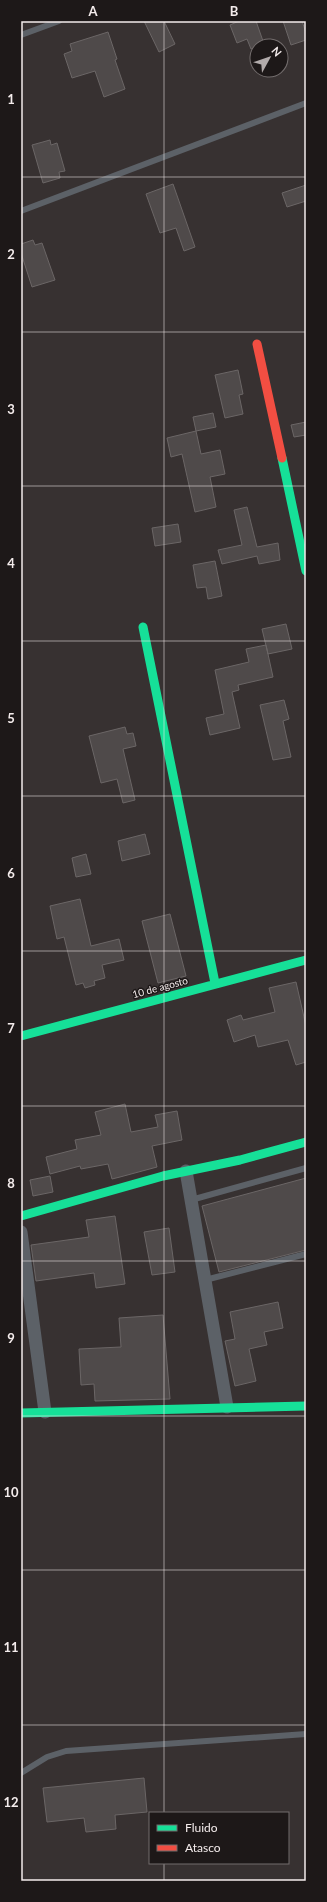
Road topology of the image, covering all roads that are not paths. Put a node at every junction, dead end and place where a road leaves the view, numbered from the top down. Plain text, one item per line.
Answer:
1 (60, 21) edge
2 (21, 35) edge
3 (306, 103) edge
4 (21, 211) edge
5 (257, 344) dead end
6 (306, 571) edge
7 (143, 628) dead end
8 (306, 960) edge
9 (215, 983) junction
10 (21, 1036) edge
11 (306, 1142) edge
12 (306, 1168) edge
13 (186, 1171) junction
14 (191, 1200) junction
15 (21, 1216) edge
16 (21, 1232) edge
17 (306, 1254) edge
18 (205, 1280) junction
19 (306, 1406) edge
20 (227, 1407) junction
21 (45, 1412) junction
22 (21, 1413) edge
23 (306, 1734) edge
24 (21, 1773) edge

1 - 2 lane
3 - 4 lane
5 - 6 street
7 - 9 street
8 - 9 street, 10 de agosto
9 - 10 street, 10 de agosto
11 - 13 street
12 - 14 lane
13 - 14 street
13 - 15 street
14 - 18 street
16 - 21 street
17 - 18 lane
18 - 20 street
19 - 20 street
20 - 21 street
21 - 22 street
23 - 24 lane

